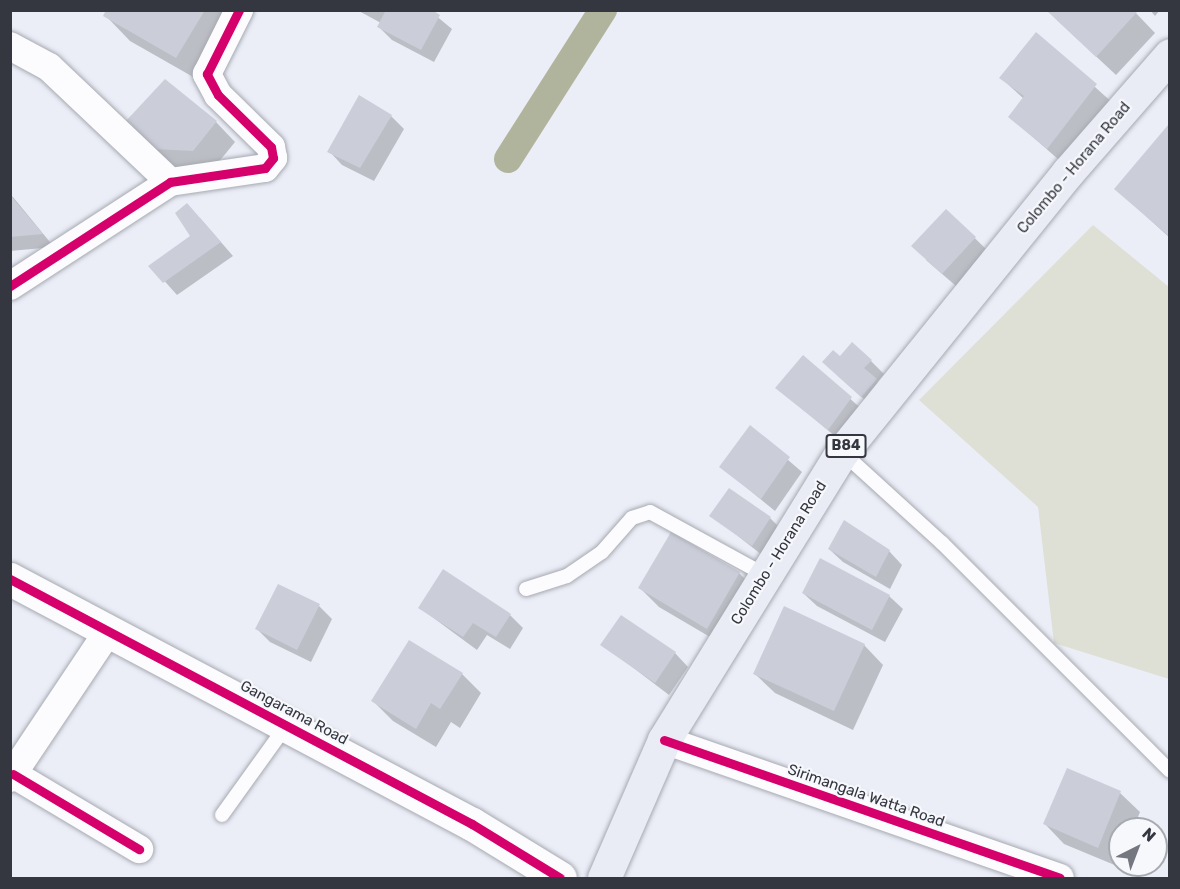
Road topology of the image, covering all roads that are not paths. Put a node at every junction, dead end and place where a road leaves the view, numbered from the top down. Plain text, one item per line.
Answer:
1 (239, 10) edge
2 (10, 46) edge
3 (1168, 59) edge
4 (170, 182) junction
5 (10, 286) edge
6 (842, 452) junction
7 (765, 575) junction
8 (10, 579) edge
9 (526, 589) dead end
10 (107, 633) junction
11 (286, 726) junction
12 (664, 740) junction
13 (1170, 771) edge
14 (12, 776) edge
15 (222, 815) dead end
16 (139, 849) dead end
17 (560, 879) edge
18 (604, 879) edge
19 (1060, 879) edge

1 - 4 street
2 - 4 street
3 - 6 main road, Colombo - Horana Road / B84
4 - 5 street
6 - 7 main road, Colombo - Horana Road / B84
6 - 13 lane
7 - 9 lane
7 - 12 main road, Colombo - Horana Road / B84
8 - 10 street, Gangarama Road
10 - 11 street, Gangarama Road
10 - 14 street
11 - 15 lane
11 - 17 street, Gangarama Road
12 - 18 main road, Colombo - Horana Road / B84
12 - 19 street, Sirimangala Watta Road
14 - 16 street

